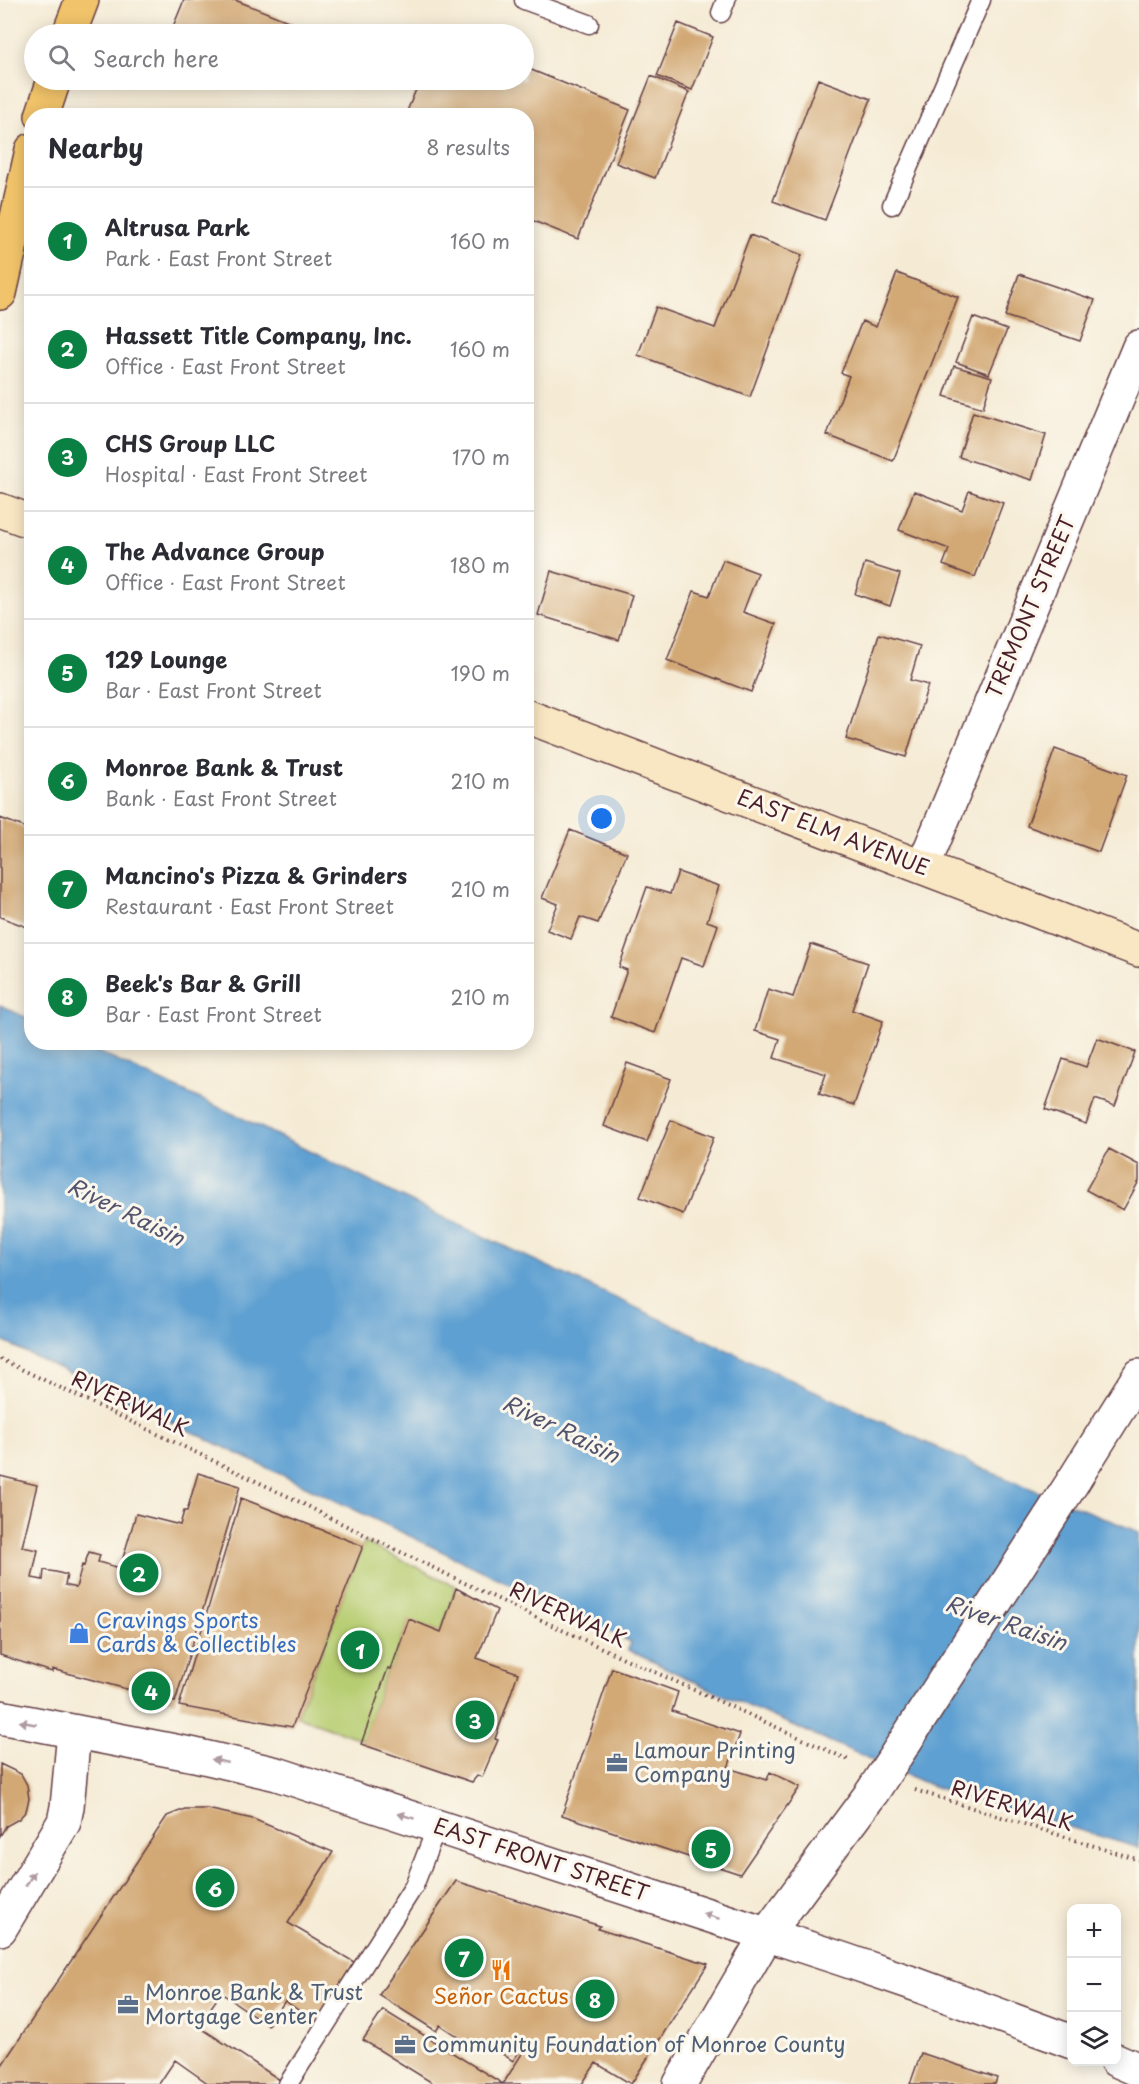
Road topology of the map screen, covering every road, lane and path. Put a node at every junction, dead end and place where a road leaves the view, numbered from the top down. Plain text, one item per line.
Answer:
1 (82, 0) edge
2 (524, 0) edge
3 (981, 0) edge
4 (73, 24) edge
5 (589, 24) dead end
6 (51, 90) edge
7 (45, 108) edge
8 (24, 186) edge
9 (892, 205) dead end
10 (0, 293) edge
11 (1139, 347) edge
12 (0, 510) edge
13 (24, 519) edge
14 (534, 719) edge
15 (923, 867) junction
16 (1139, 950) edge
17 (0, 1359) edge
18 (1139, 1376) edge
19 (0, 1717) edge
20 (74, 1732) junction
21 (866, 1778) junction
22 (913, 1790) dead end
23 (437, 1826) junction
24 (1139, 1860) edge
25 (0, 1929) edge
26 (767, 1934) junction
27 (1067, 2041) edge
28 (1121, 2062) edge
29 (1139, 2070) edge
30 (288, 2084) edge
31 (680, 2084) edge

1 - 4 main road
2 - 5 lane
3 - 9 lane
6 - 7 main road
8 - 10 main road
11 - 15 street, TREMONT STREET
12 - 13 main road
14 - 15 main road, EAST ELM AVENUE
15 - 16 main road, EAST ELM AVENUE
17 - 21 path, RIVERWALK
18 - 21 street, bridge
20 -> 19 street, EAST FRONT STREET
23 -> 20 street, EAST FRONT STREET
25 -> 20 street
21 - 26 street
22 - 24 path, RIVERWALK
26 -> 23 street, EAST FRONT STREET
23 - 30 lane
26 - 27 street, EAST FRONT STREET
26 - 31 street
28 - 29 street

